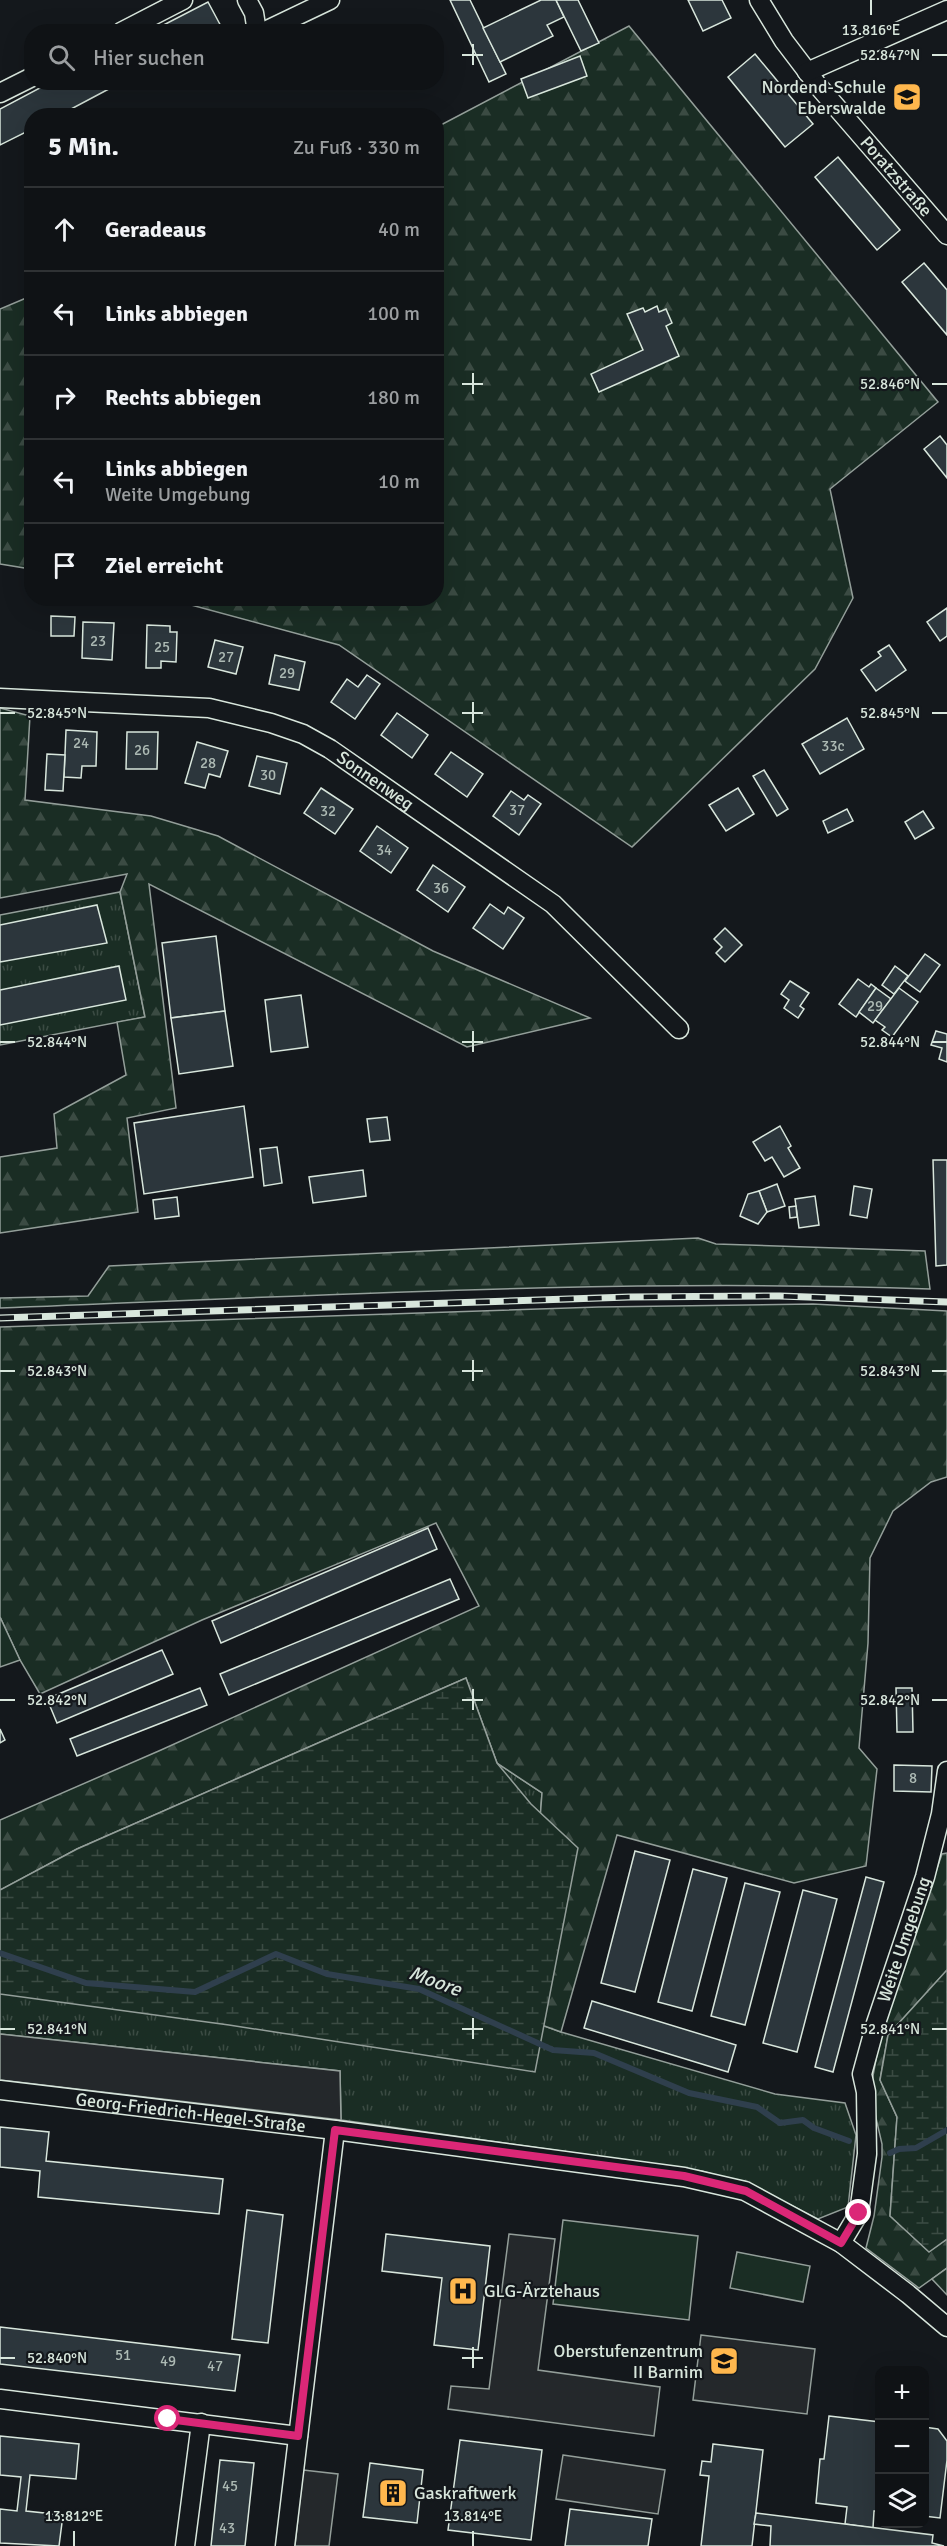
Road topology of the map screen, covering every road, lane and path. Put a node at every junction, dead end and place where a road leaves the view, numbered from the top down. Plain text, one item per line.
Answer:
1 (183, 0) edge
2 (247, 0) edge
3 (330, 0) edge
4 (759, 0) edge
5 (947, 10) edge
6 (136, 24) edge
7 (256, 24) edge
8 (280, 24) edge
9 (807, 72) junction
10 (24, 81) edge
11 (0, 93) edge
12 (947, 235) edge
13 (0, 698) edge
14 (679, 1029) dead end
15 (947, 1771) edge
16 (0, 2090) edge
17 (335, 2130) junction
18 (841, 2243) junction
19 (947, 2327) edge
20 (0, 2399) edge
21 (201, 2423) junction
22 (298, 2436) junction
23 (185, 2546) edge
24 (285, 2546) edge

1 - 6 street
2 - 7 street
3 - 8 street
4 - 9 street, Poratzstraße
5 - 9 street
9 - 12 street, Poratzstraße
10 - 11 street
13 - 14 street, Sonnenweg
15 - 18 street, Weite Umgebung
16 - 17 street, Georg-Friedrich-Hegel-Straße
17 - 18 street, Georg-Friedrich-Hegel-Straße
17 - 22 street
18 - 19 street, Georg-Friedrich-Hegel-Straße
20 - 21 street
21 - 22 street
21 - 23 street
22 - 24 street

